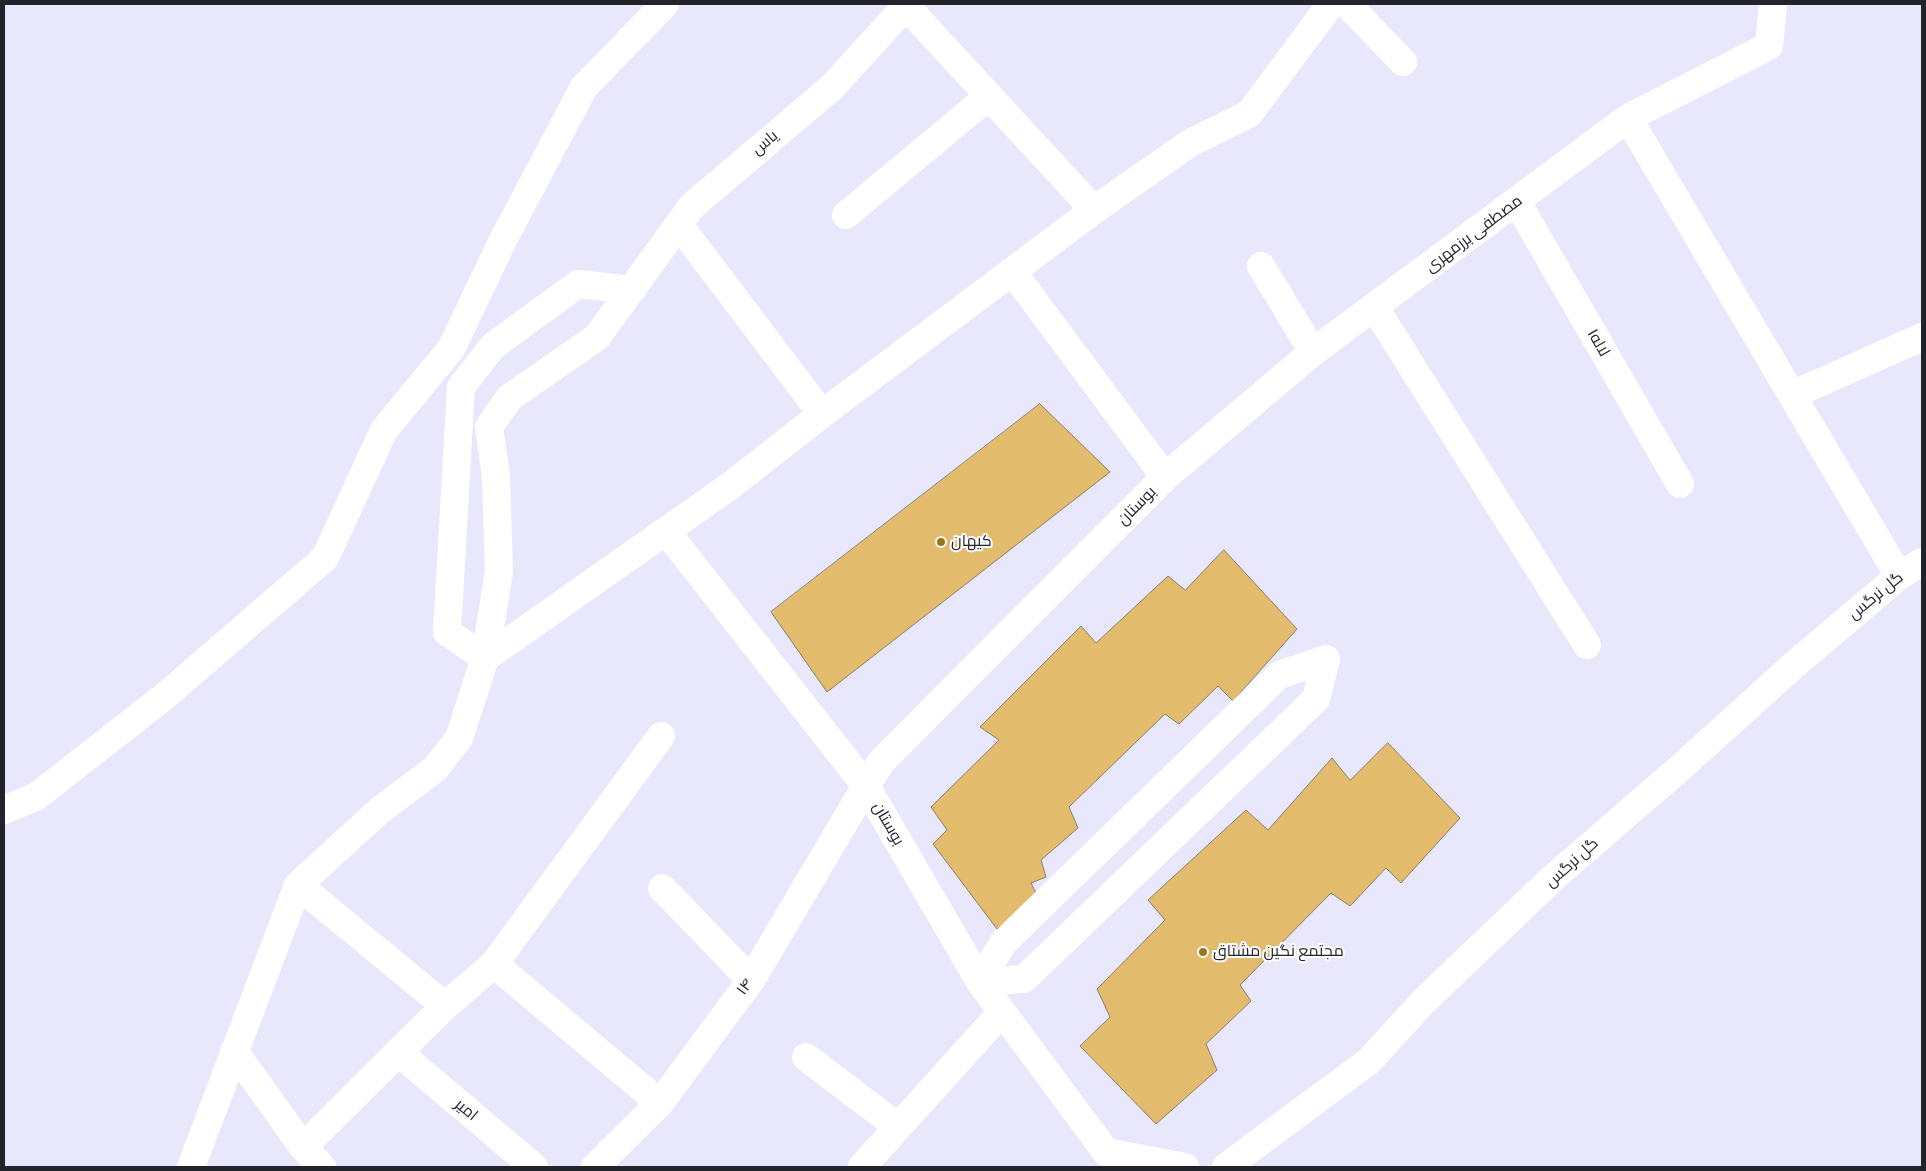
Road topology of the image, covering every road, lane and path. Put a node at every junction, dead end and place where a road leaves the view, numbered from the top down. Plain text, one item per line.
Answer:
1 (665, 4) edge
2 (1332, 4) edge
3 (1347, 4) edge
4 (1773, 4) edge
5 (907, 5) edge
6 (1403, 62) dead end
7 (989, 96) junction
8 (1628, 118) junction
9 (1517, 202) junction
10 (1094, 210) junction
11 (846, 215) dead end
12 (679, 225) junction
13 (1261, 266) dead end
14 (1012, 271) junction
15 (632, 290) junction
16 (1375, 308) junction
17 (1922, 337) edge
18 (451, 349) junction
19 (1314, 352) junction
20 (461, 387) junction
21 (1792, 395) junction
22 (822, 414) junction
23 (1166, 477) junction
24 (1680, 484) dead end
25 (666, 531) junction
26 (1922, 562) edge
27 (1899, 576) junction
28 (1587, 645) dead end
29 (485, 658) junction
30 (661, 736) dead end
31 (866, 786) junction
32 (4, 810) edge
33 (298, 885) junction
34 (662, 888) dead end
35 (494, 964) junction
36 (751, 980) junction
37 (980, 982) junction
38 (445, 1006) junction
39 (1002, 1012) junction
40 (234, 1051) junction
41 (398, 1052) junction
42 (806, 1057) dead end
43 (660, 1103) junction
44 (898, 1127) junction
45 (303, 1147) junction
46 (191, 1167) edge
47 (322, 1167) edge
48 (534, 1167) edge
49 (595, 1167) edge
50 (862, 1167) edge
51 (1185, 1167) edge
52 (1226, 1167) edge

1 - 18 street
2 - 10 street
3 - 6 street
4 - 8 street, مصطفی برزمهری
5 - 7 street
5 - 12 street, یاس
7 - 10 street
7 - 11 street
8 - 9 street, مصطفی برزمهری
8 - 21 street
9 - 16 street, مصطفی برزمهری
9 - 24 street, لاله۱
10 - 14 street
12 - 15 street, یاس
12 - 22 street
13 - 19 street
14 - 22 street
14 - 23 street
15 - 20 street
15 - 29 street, یاس
16 - 19 street, مصطفی برزمهری
16 - 28 street
17 - 21 street
18 - 20 street
18 - 32 street
19 - 23 street, مصطفی برزمهری
20 - 29 street
21 - 27 street
22 - 25 street
23 - 31 street, بوستان
25 - 29 street
25 - 31 street
26 - 27 street, گل نرگس
27 - 52 street, گل نرگس
29 - 33 street, یاس
30 - 35 street
31 - 36 street, ۱۴
31 - 37 street, بوستان
33 - 38 street
33 - 40 street
34 - 36 street
35 - 38 street
35 - 43 street
36 - 43 street, ۱۴
37 - 37 street
37 - 39 street, بوستان
38 - 41 street
39 - 44 street
39 - 51 street, بوستان
40 - 45 street
40 - 46 street
41 - 45 street
41 - 48 street, امیر
42 - 44 street
43 - 49 street, ۱۴
44 - 50 street
45 - 47 street

